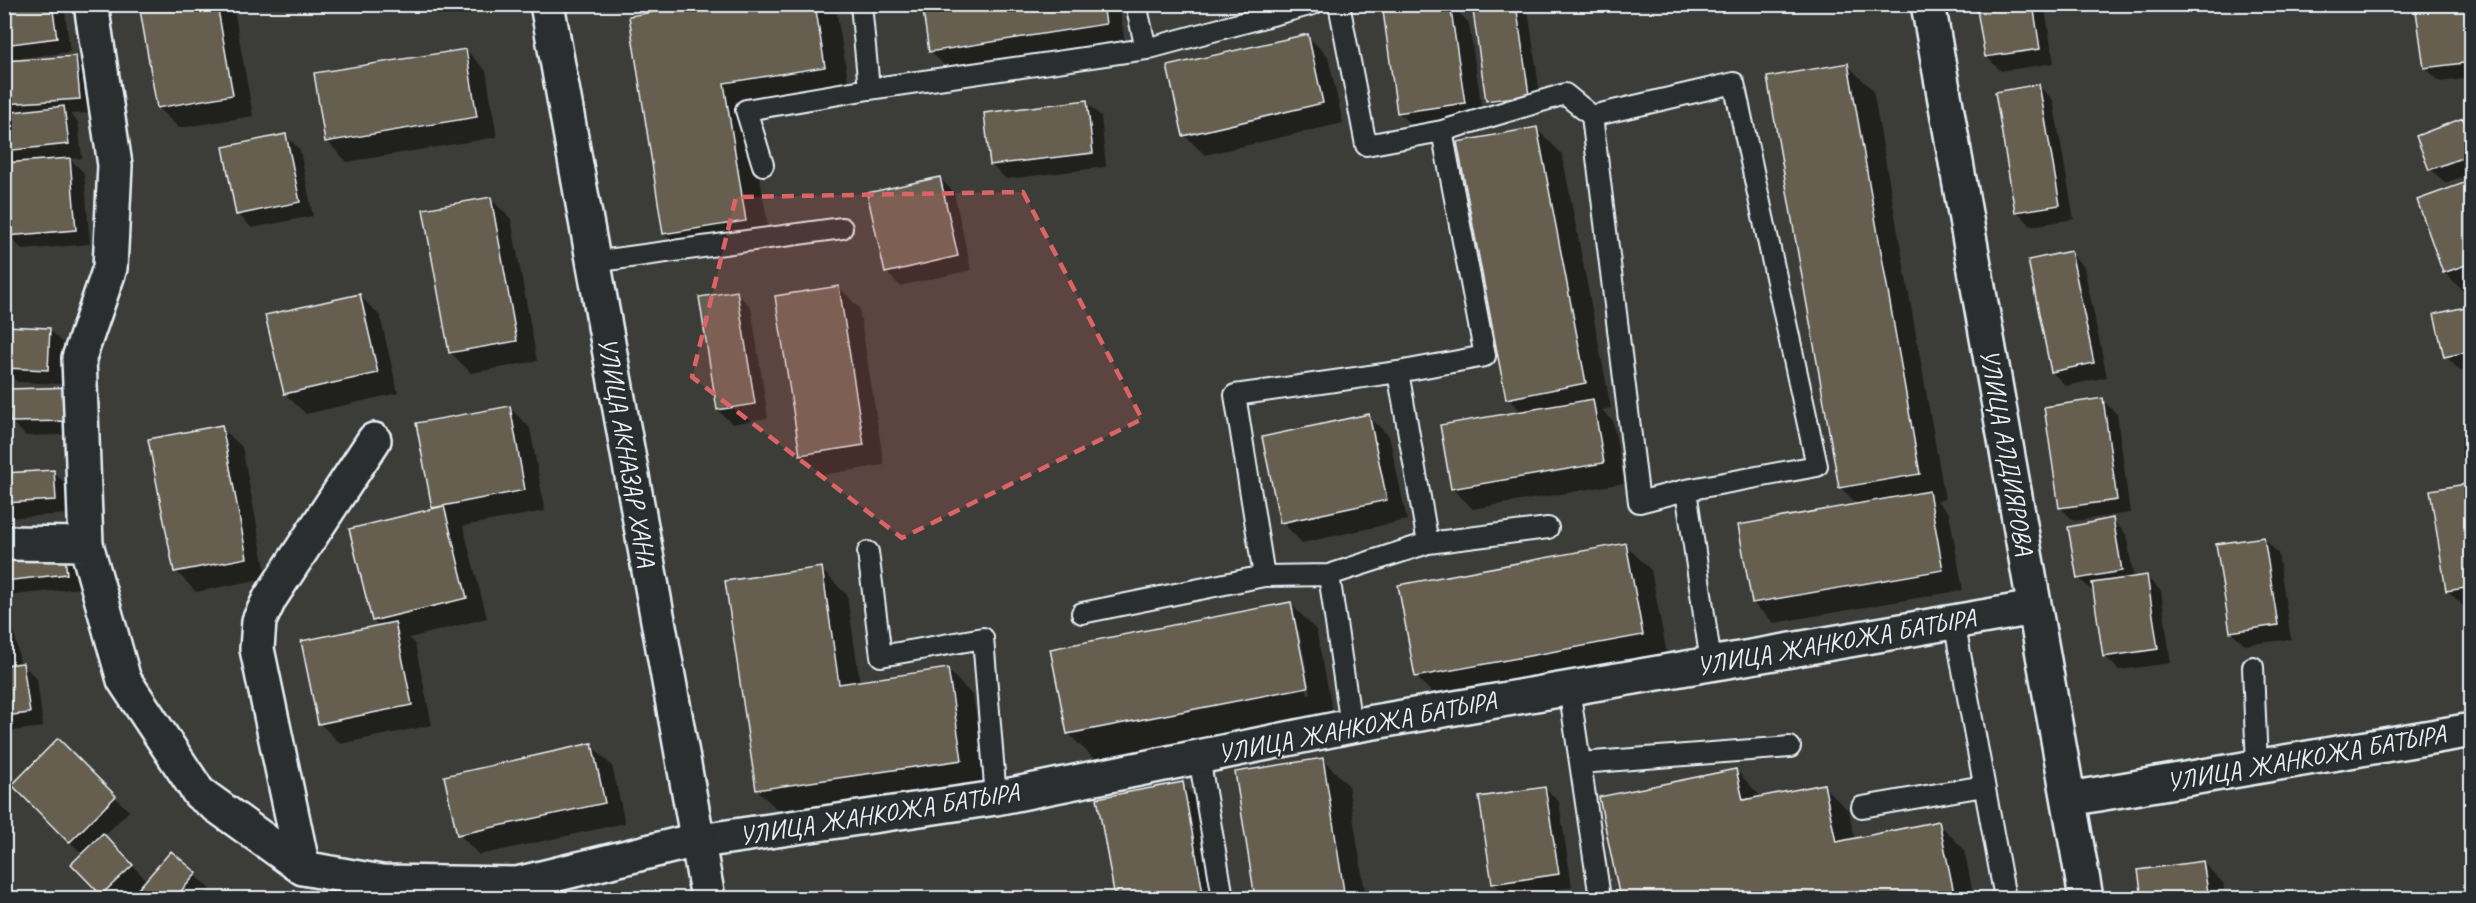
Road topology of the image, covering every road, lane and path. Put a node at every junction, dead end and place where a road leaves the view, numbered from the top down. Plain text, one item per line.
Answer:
1 (91, 4) edge
2 (547, 4) edge
3 (861, 4) edge
4 (1136, 4) edge
5 (1313, 4) edge
6 (1339, 4) edge
7 (1928, 4) edge
8 (1146, 50) junction
9 (869, 89) junction
10 (1592, 116) junction
11 (1442, 130) junction
12 (763, 165) dead end
13 (842, 228) dead end
14 (593, 262) junction
15 (1398, 372) junction
16 (374, 440) dead end
17 (1686, 490) junction
18 (1548, 528) dead end
19 (4, 543) edge
20 (1428, 543) junction
21 (86, 544) junction
22 (868, 552) dead end
23 (1329, 575) junction
24 (1264, 576) junction
25 (2034, 608) junction
26 (1082, 613) dead end
27 (1954, 621) junction
28 (1711, 663) junction
29 (2253, 667) dead end
30 (1569, 688) junction
31 (1352, 726) junction
32 (2472, 730) edge
33 (1790, 747) dead end
34 (1199, 757) junction
35 (1581, 763) junction
36 (2257, 766) junction
37 (1984, 786) junction
38 (996, 798) junction
39 (2069, 799) junction
40 (1862, 807) dead end
41 (688, 842) junction
42 (303, 867) junction
43 (383, 890) edge
44 (708, 898) edge
45 (1223, 898) edge
46 (1600, 898) edge
47 (2005, 898) edge
48 (2086, 898) edge

1 - 21 street
2 - 14 street, УЛИЦА АКНАЗАР ХАНА
3 - 9 lane
4 - 8 lane
5 - 8 lane
6 - 11 lane
7 - 25 street, УЛИЦА АЛДИЯРОВА
8 - 9 lane
9 - 12 lane
10 - 11 lane
10 - 17 lane
10 - 17 lane
11 - 15 lane
13 - 14 lane
14 - 41 street, УЛИЦА АКНАЗАР ХАНА
15 - 20 lane
15 - 24 lane
16 - 42 street
17 - 28 lane
18 - 20 lane
19 - 21 street
20 - 23 lane
21 - 42 street
22 - 38 lane
23 - 24 lane
23 - 31 lane
24 - 26 lane
25 - 27 street, УЛИЦА ЖАНКОЖА БАТЫРА
25 - 39 street, УЛИЦА АЛДИЯРОВА
27 - 28 street, УЛИЦА ЖАНКОЖА БАТЫРА
27 - 37 lane
28 - 30 street, УЛИЦА ЖАНКОЖА БАТЫРА
29 - 36 lane
30 - 31 street, УЛИЦА ЖАНКОЖА БАТЫРА
30 - 35 lane
31 - 34 street, УЛИЦА ЖАНКОЖА БАТЫРА
32 - 36 street, УЛИЦА ЖАНКОЖА БАТЫРА
33 - 35 lane
34 - 38 street, УЛИЦА ЖАНКОЖА БАТЫРА
34 - 45 lane
35 - 46 lane
36 - 39 street, УЛИЦА ЖАНКОЖА БАТЫРА
37 - 40 lane
37 - 47 lane
38 - 41 street, УЛИЦА ЖАНКОЖА БАТЫРА
39 - 48 street, УЛИЦА АЛДИЯРОВА
41 - 43 street, УЛИЦА ЖАНКОЖА БАТЫРА
41 - 44 street, УЛИЦА АКНАЗАР ХАНА
42 - 43 street, УЛИЦА ЖАНКОЖА БАТЫРА

